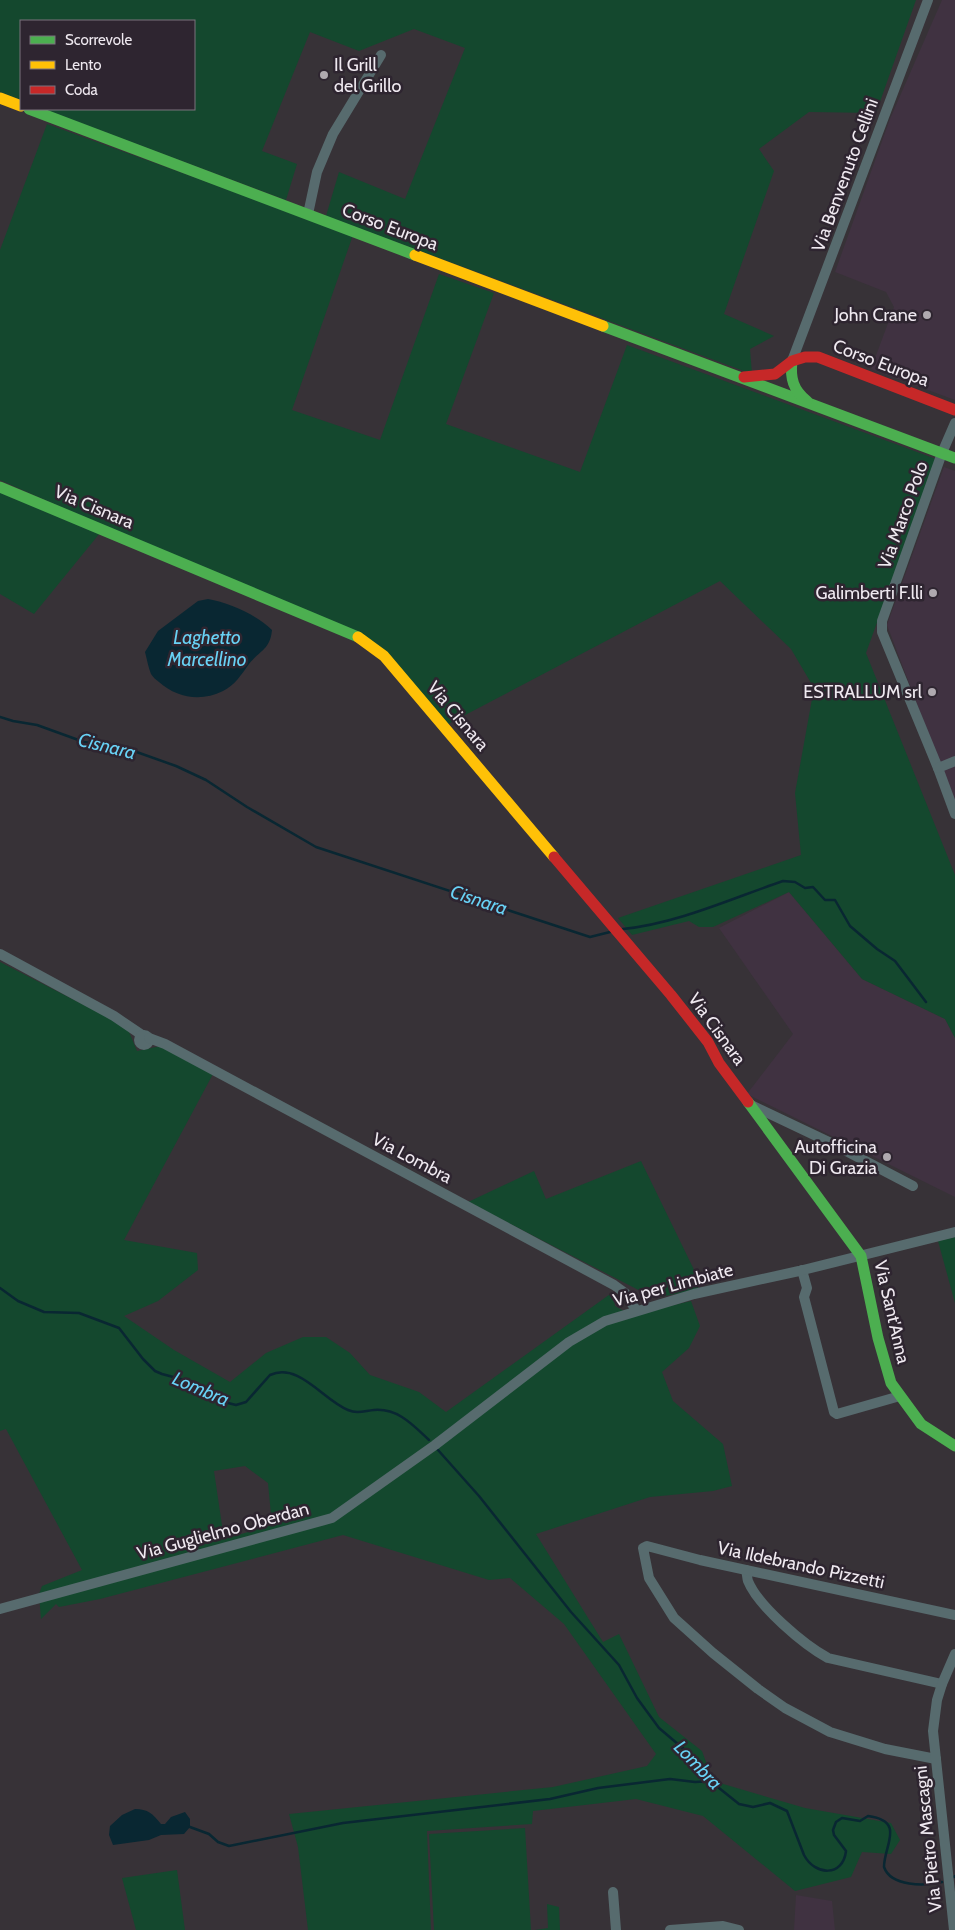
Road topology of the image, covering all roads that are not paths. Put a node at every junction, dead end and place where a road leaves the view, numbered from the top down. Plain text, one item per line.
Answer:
1 (928, 0) edge
2 (381, 55) dead end
3 (0, 98) edge
4 (20, 106) edge
5 (32, 110) edge
6 (308, 214) junction
7 (792, 361) junction
8 (738, 377) junction
9 (814, 406) junction
10 (955, 410) edge
11 (955, 423) edge
12 (942, 453) junction
13 (955, 458) edge
14 (0, 487) edge
15 (955, 761) edge
16 (938, 768) junction
17 (955, 814) edge
18 (0, 954) edge
19 (751, 1105) junction
20 (767, 1127) joint
21 (913, 1186) dead end
22 (955, 1232) edge
23 (861, 1256) junction
24 (802, 1270) junction
25 (636, 1310) junction
26 (900, 1396) junction
27 (435, 1445) joint
28 (955, 1446) edge
29 (746, 1570) junction
30 (0, 1609) edge
31 (955, 1615) edge
32 (955, 1654) edge
33 (942, 1684) junction
34 (936, 1759) junction
35 (613, 1892) dead end
36 (616, 1930) edge
37 (670, 1930) edge
38 (739, 1930) edge
39 (954, 1930) edge

1 - 7 street, Via Benvenuto Cellini
2 - 6 street
3 - 4 street
5 - 6 street, Corso Europa
6 - 8 street, Corso Europa
7 - 8 street, Corso Europa
7 - 9 street
7 - 10 street, Corso Europa
8 - 9 street, Corso Europa
9 - 12 street, Corso Europa
11 - 12 street, Via Marco Polo
12 - 13 street, Corso Europa
12 - 16 street, Via Marco Polo
14 - 19 street, Via Cisnara
15 - 16 street
16 - 17 street, Via Marco Polo
18 - 25 street, Via Lombra
19 - 20 street, Via Cisnara
19 - 21 street
20 - 23 street, Via Sant'Anna
22 - 23 street, Via per Limbiate
23 - 24 street, Via per Limbiate
23 - 26 street, Via Sant'Anna
24 - 25 street, Via per Limbiate
24 - 26 street
25 - 27 street, Via per Limbiate
26 - 28 street, Via Sant'Anna
27 - 30 street, Via Guglielmo Oberdan
29 - 31 street, Via Ildebrando Pizzetti
29 - 33 street
29 - 34 street, Via Ildebrando Pizzetti
32 - 33 street, Via Pietro Mascagni
33 - 34 street, Via Pietro Mascagni
34 - 39 street, Via Pietro Mascagni
35 - 36 street
37 - 38 street

